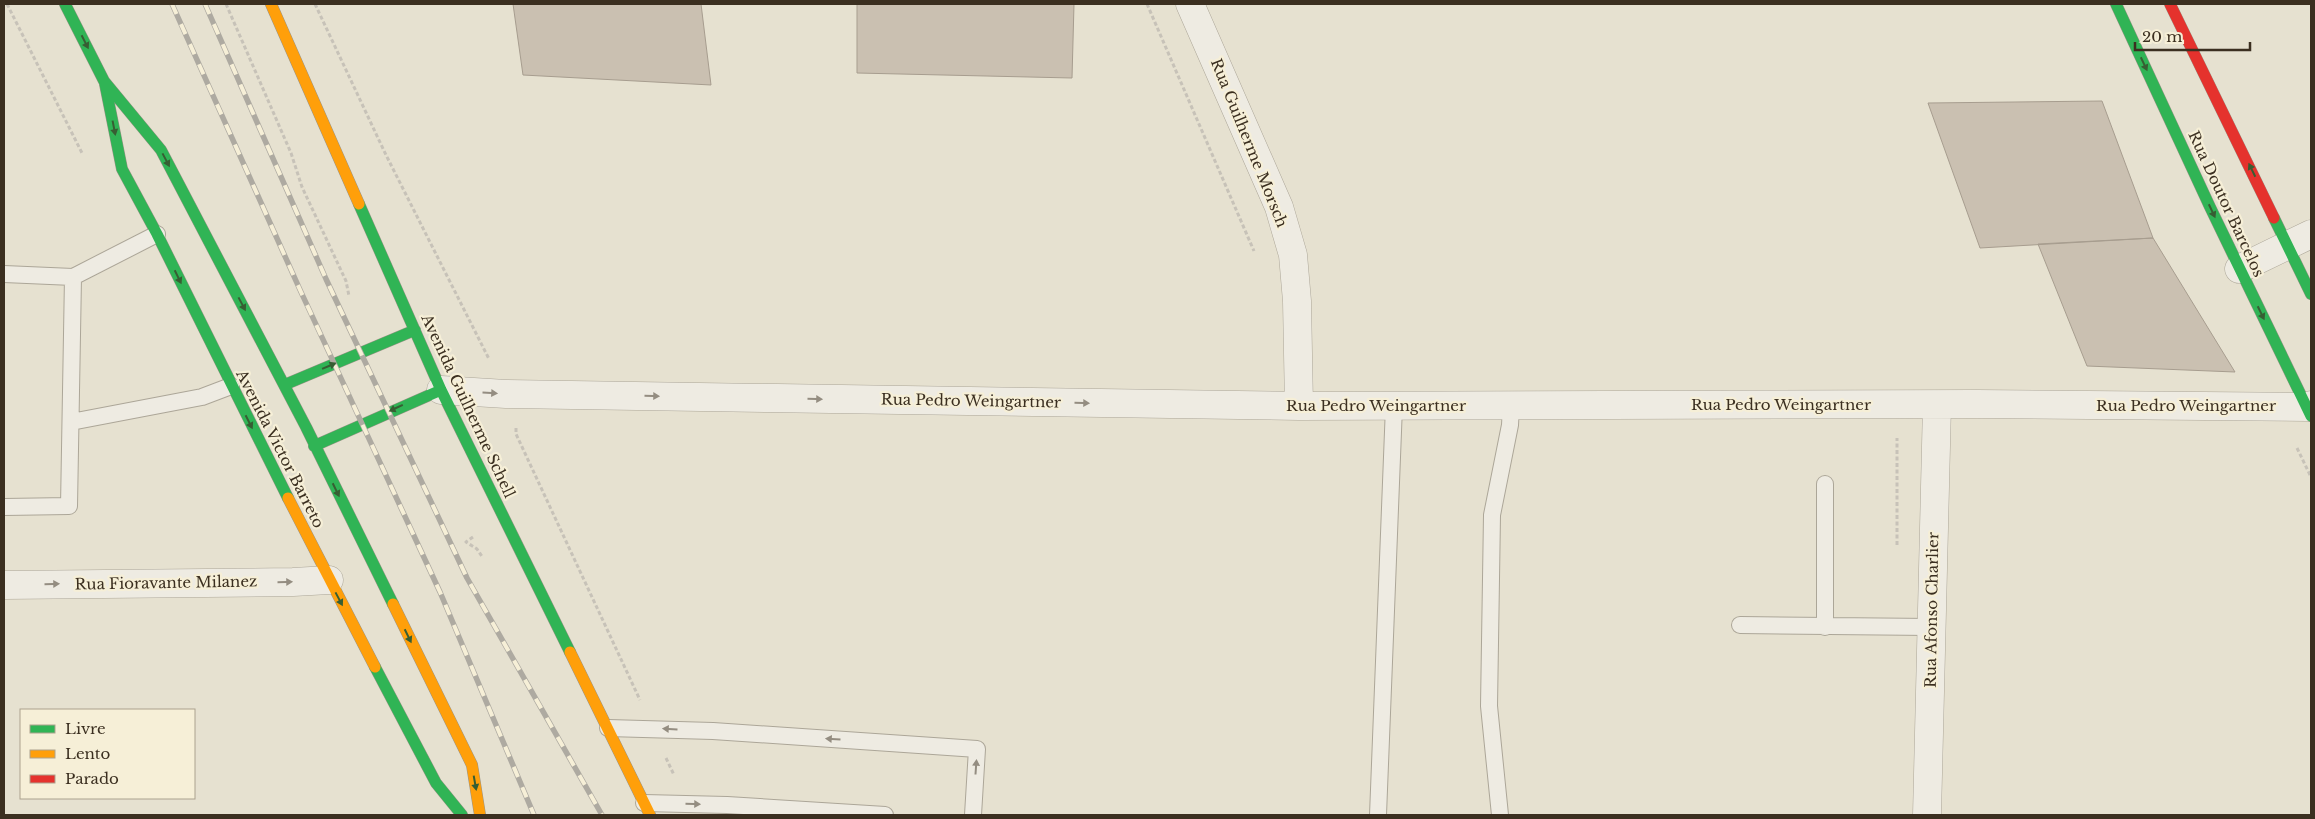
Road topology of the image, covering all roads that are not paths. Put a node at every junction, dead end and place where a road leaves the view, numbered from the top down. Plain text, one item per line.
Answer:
1 (65, 4) edge
2 (271, 4) edge
3 (1190, 4) edge
4 (2116, 4) edge
5 (2170, 4) edge
6 (104, 80) junction
7 (157, 234) junction
8 (2300, 240) edge
9 (2239, 269) junction
10 (4, 274) edge
11 (73, 277) junction
12 (2311, 294) edge
13 (415, 330) junction
14 (284, 385) junction
15 (231, 386) junction
16 (441, 390) junction
17 (1937, 405) junction
18 (1300, 406) junction
19 (1394, 406) junction
20 (1511, 406) junction
21 (2310, 410) edge
22 (70, 422) junction
23 (314, 446) junction
24 (1825, 484) dead end
25 (4, 506) edge
26 (329, 580) junction
27 (4, 585) edge
28 (1740, 625) dead end
29 (1825, 627) junction
30 (1931, 627) junction
31 (608, 728) junction
32 (647, 809) edge
33 (462, 815) edge
34 (480, 815) edge
35 (885, 815) edge
36 (973, 815) edge
37 (1378, 815) edge
38 (1500, 815) edge
39 (1927, 815) edge

1 -> 6 main road
2 - 13 main road, Avenida Guilherme Schell
3 - 18 street, Rua Guilherme Morsch
4 -> 9 main road, Rua Doutor Barcelos
8 -> 5 main road
6 -> 7 main road, Avenida Victor Barreto
6 -> 14 main road
7 - 11 lane
7 -> 15 main road, Avenida Victor Barreto
8 - 9 street
8 - 12 main road
9 -> 21 main road, Rua Doutor Barcelos
10 - 11 lane
11 - 22 lane
14 -> 13 main road
13 - 16 main road, Avenida Guilherme Schell
14 - 23 main road
15 - 22 lane
15 -> 26 main road, Avenida Victor Barreto
16 -> 18 street, Rua Pedro Weingartner
16 -> 23 main road
16 - 31 main road, Avenida Guilherme Schell
17 - 20 street, Rua Pedro Weingartner
17 - 21 street, Rua Pedro Weingartner
17 - 30 street, Rua Afonso Charlier
18 - 19 street, Rua Pedro Weingartner
19 - 20 street, Rua Pedro Weingartner
19 - 37 lane
20 - 38 lane
22 - 25 lane
23 -> 34 main road
24 - 29 lane
27 -> 26 street, Rua Fioravante Milanez
26 -> 33 main road, Avenida Victor Barreto
28 - 29 lane
29 - 30 lane
30 - 39 street, Rua Afonso Charlier
31 - 32 main road, Avenida Guilherme Schell
36 -> 31 lane
32 -> 35 lane

